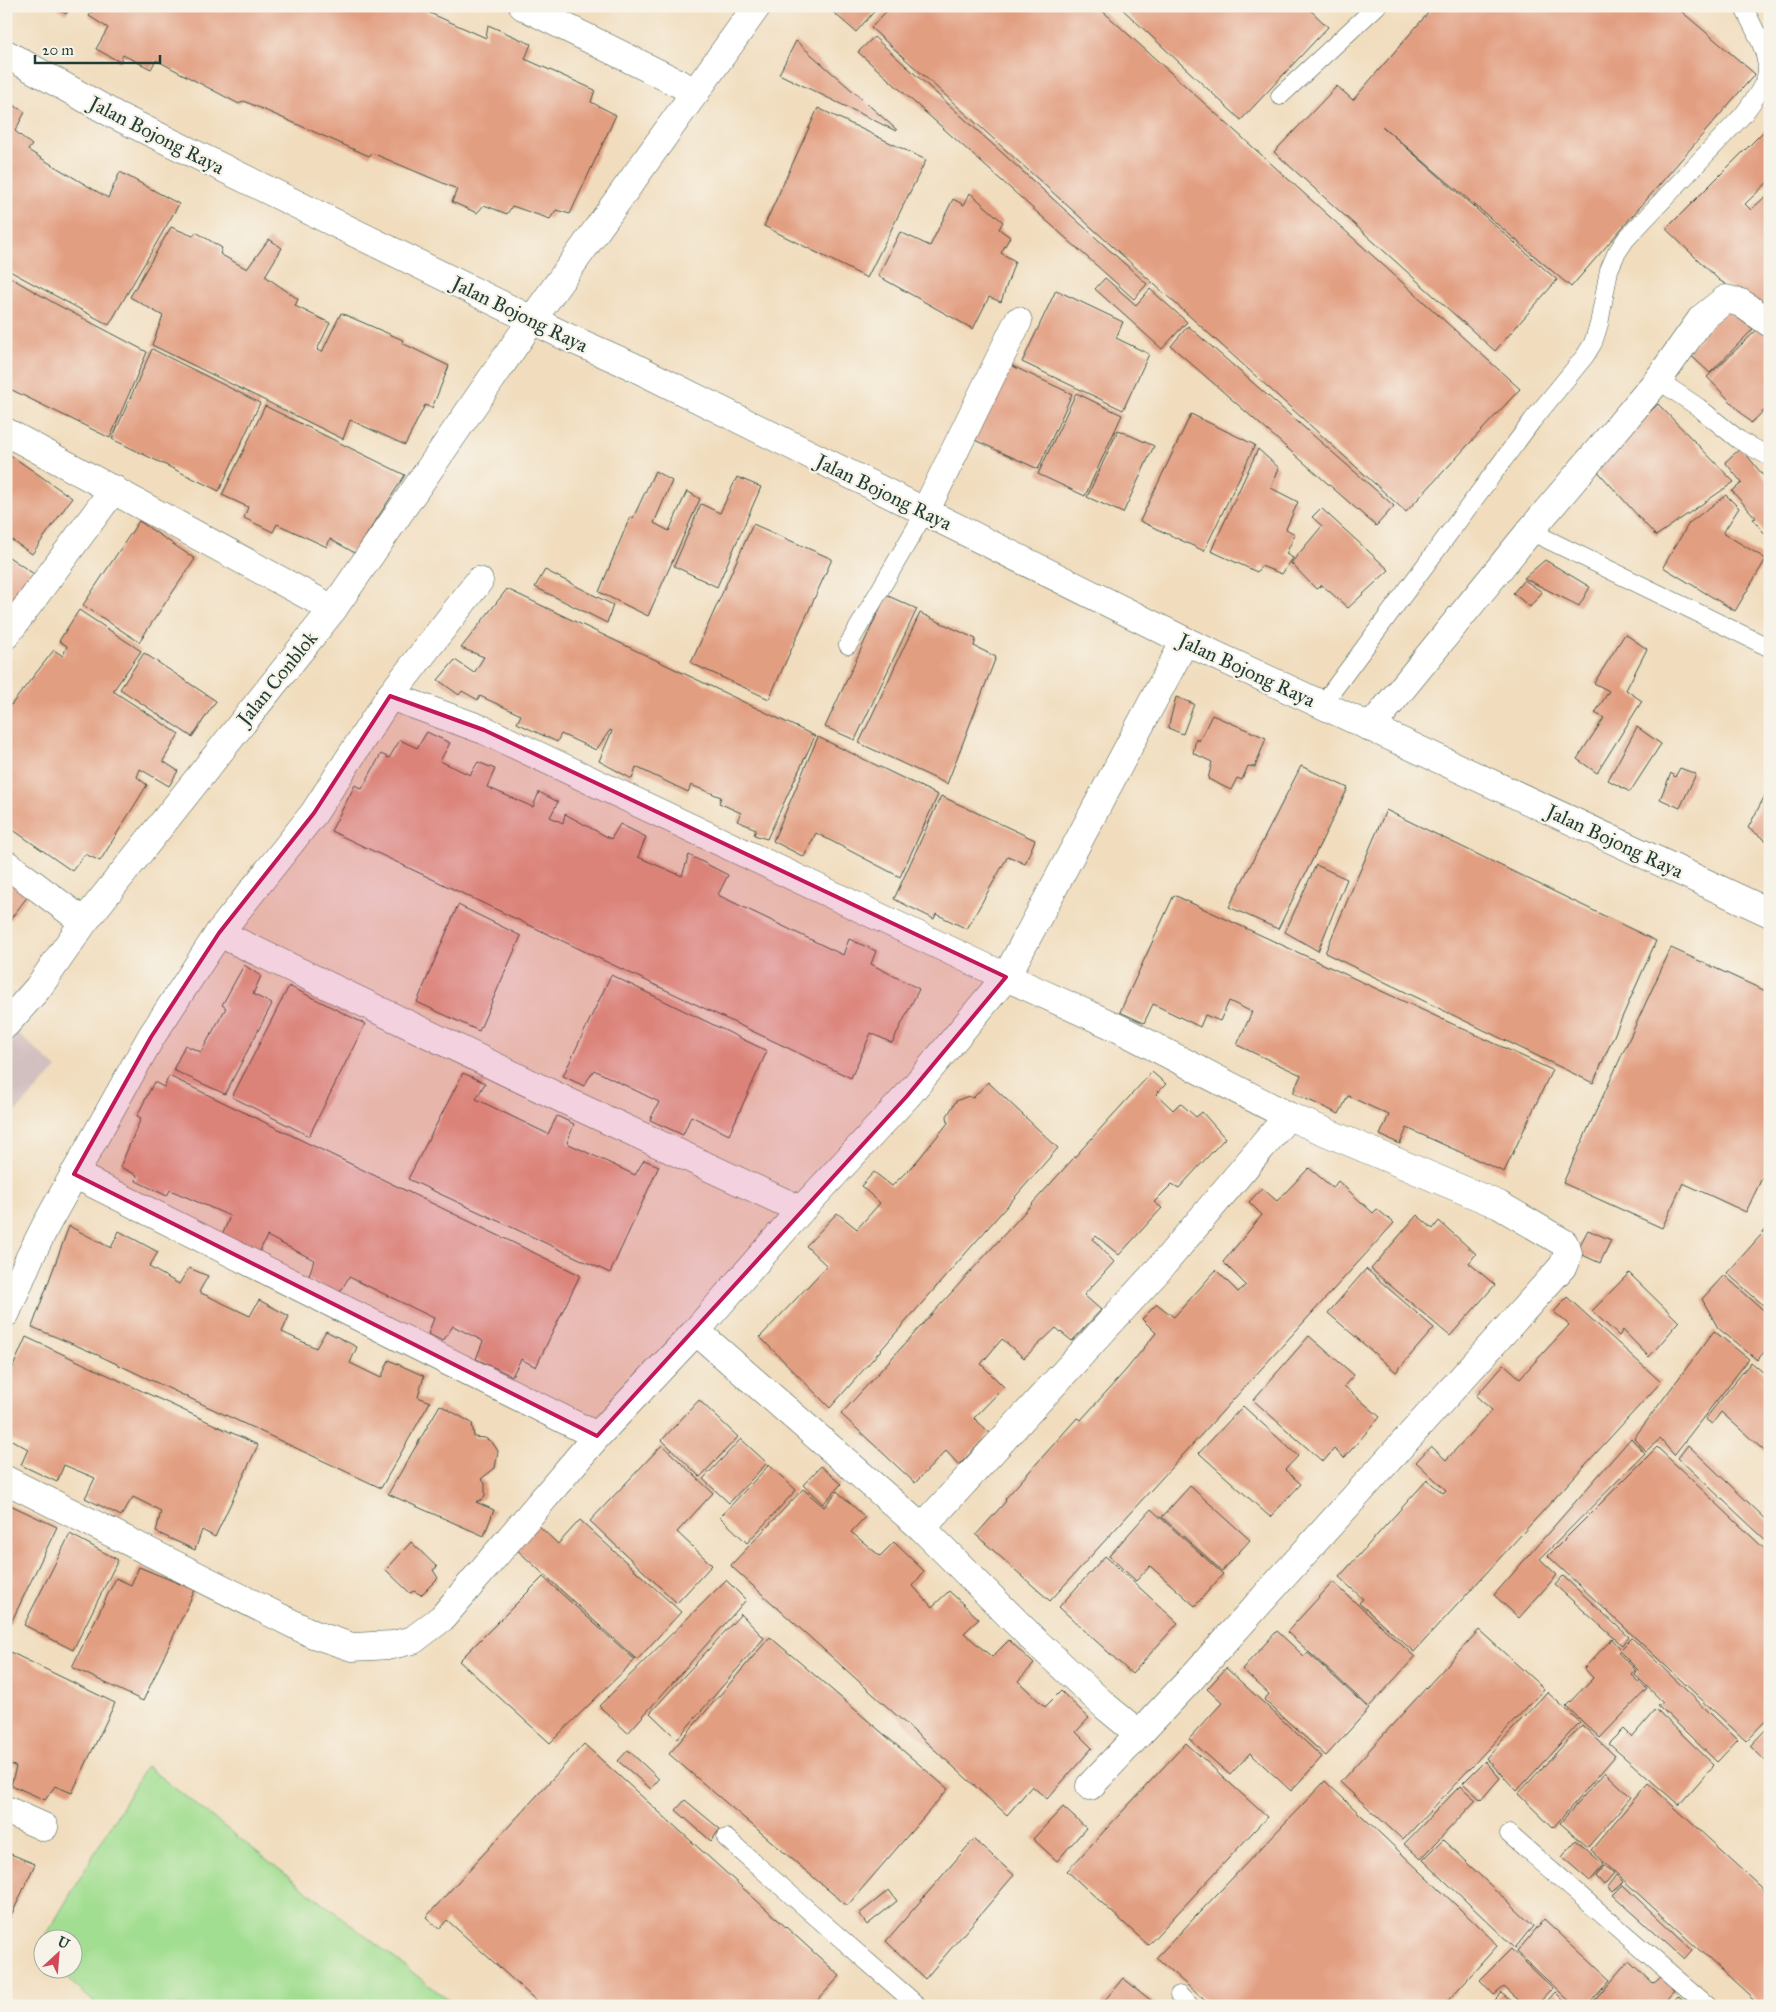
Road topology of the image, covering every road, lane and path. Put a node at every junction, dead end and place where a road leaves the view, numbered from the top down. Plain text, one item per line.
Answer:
1 (523, 6) edge
2 (757, 6) edge
3 (1377, 6) edge
4 (1743, 6) edge
5 (6, 54) edge
6 (696, 92) junction
7 (1280, 96) dead end
8 (532, 320) junction
9 (1018, 321) dead end
10 (1770, 323) edge
11 (1658, 380) junction
12 (6, 432) edge
13 (1770, 456) edge
14 (114, 489) junction
15 (925, 512) junction
16 (1530, 531) junction
17 (479, 581) dead end
18 (333, 609) junction
19 (6, 635) edge
20 (1185, 641) junction
21 (848, 645) dead end
22 (1770, 648) edge
23 (390, 696) junction
24 (1322, 705) junction
25 (1370, 728) junction
26 (6, 864) edge
27 (1770, 913) edge
28 (84, 922) junction
29 (219, 933) junction
30 (1006, 977) junction
31 (6, 1024) edge
32 (1288, 1116) junction
33 (74, 1174) junction
34 (801, 1210) junction
35 (6, 1313) edge
36 (696, 1332) junction
37 (597, 1436) junction
38 (6, 1480) edge
39 (922, 1528) junction
40 (1139, 1734) junction
41 (1090, 1786) dead end
42 (6, 1810) edge
43 (44, 1827) dead end
44 (1509, 1834) dead end
45 (726, 1838) dead end
46 (918, 2006) edge
47 (1708, 2006) edge

1 - 6 street
2 - 6 street, Jalan Conblok
3 - 7 lane
4 - 24 lane
5 - 8 street, Jalan Bojong Raya
6 - 8 street, Jalan Conblok
8 - 15 street, Jalan Bojong Raya
8 - 18 street, Jalan Conblok
9 - 15 street
10 - 11 street
11 - 13 lane
11 - 16 street
12 - 14 street
14 - 18 street
14 - 19 street
15 - 20 street, Jalan Bojong Raya
15 - 21 lane
16 - 22 lane
16 - 25 street
17 - 23 street
18 - 28 street, Jalan Conblok
20 - 24 street, Jalan Bojong Raya
20 - 30 street
23 - 29 street
23 - 30 street
24 - 25 street, Jalan Bojong Raya
25 - 27 street, Jalan Bojong Raya
26 - 28 street
28 - 31 street, Jalan Conblok
29 - 33 street
29 - 34 street
30 - 32 street
30 - 34 street
32 - 39 street
32 - 40 street
33 - 35 street
33 - 37 street
34 - 36 street
36 - 37 street
36 - 39 street
37 - 38 street
39 - 40 street
40 - 41 street
42 - 43 street
44 - 47 lane
45 - 46 lane

